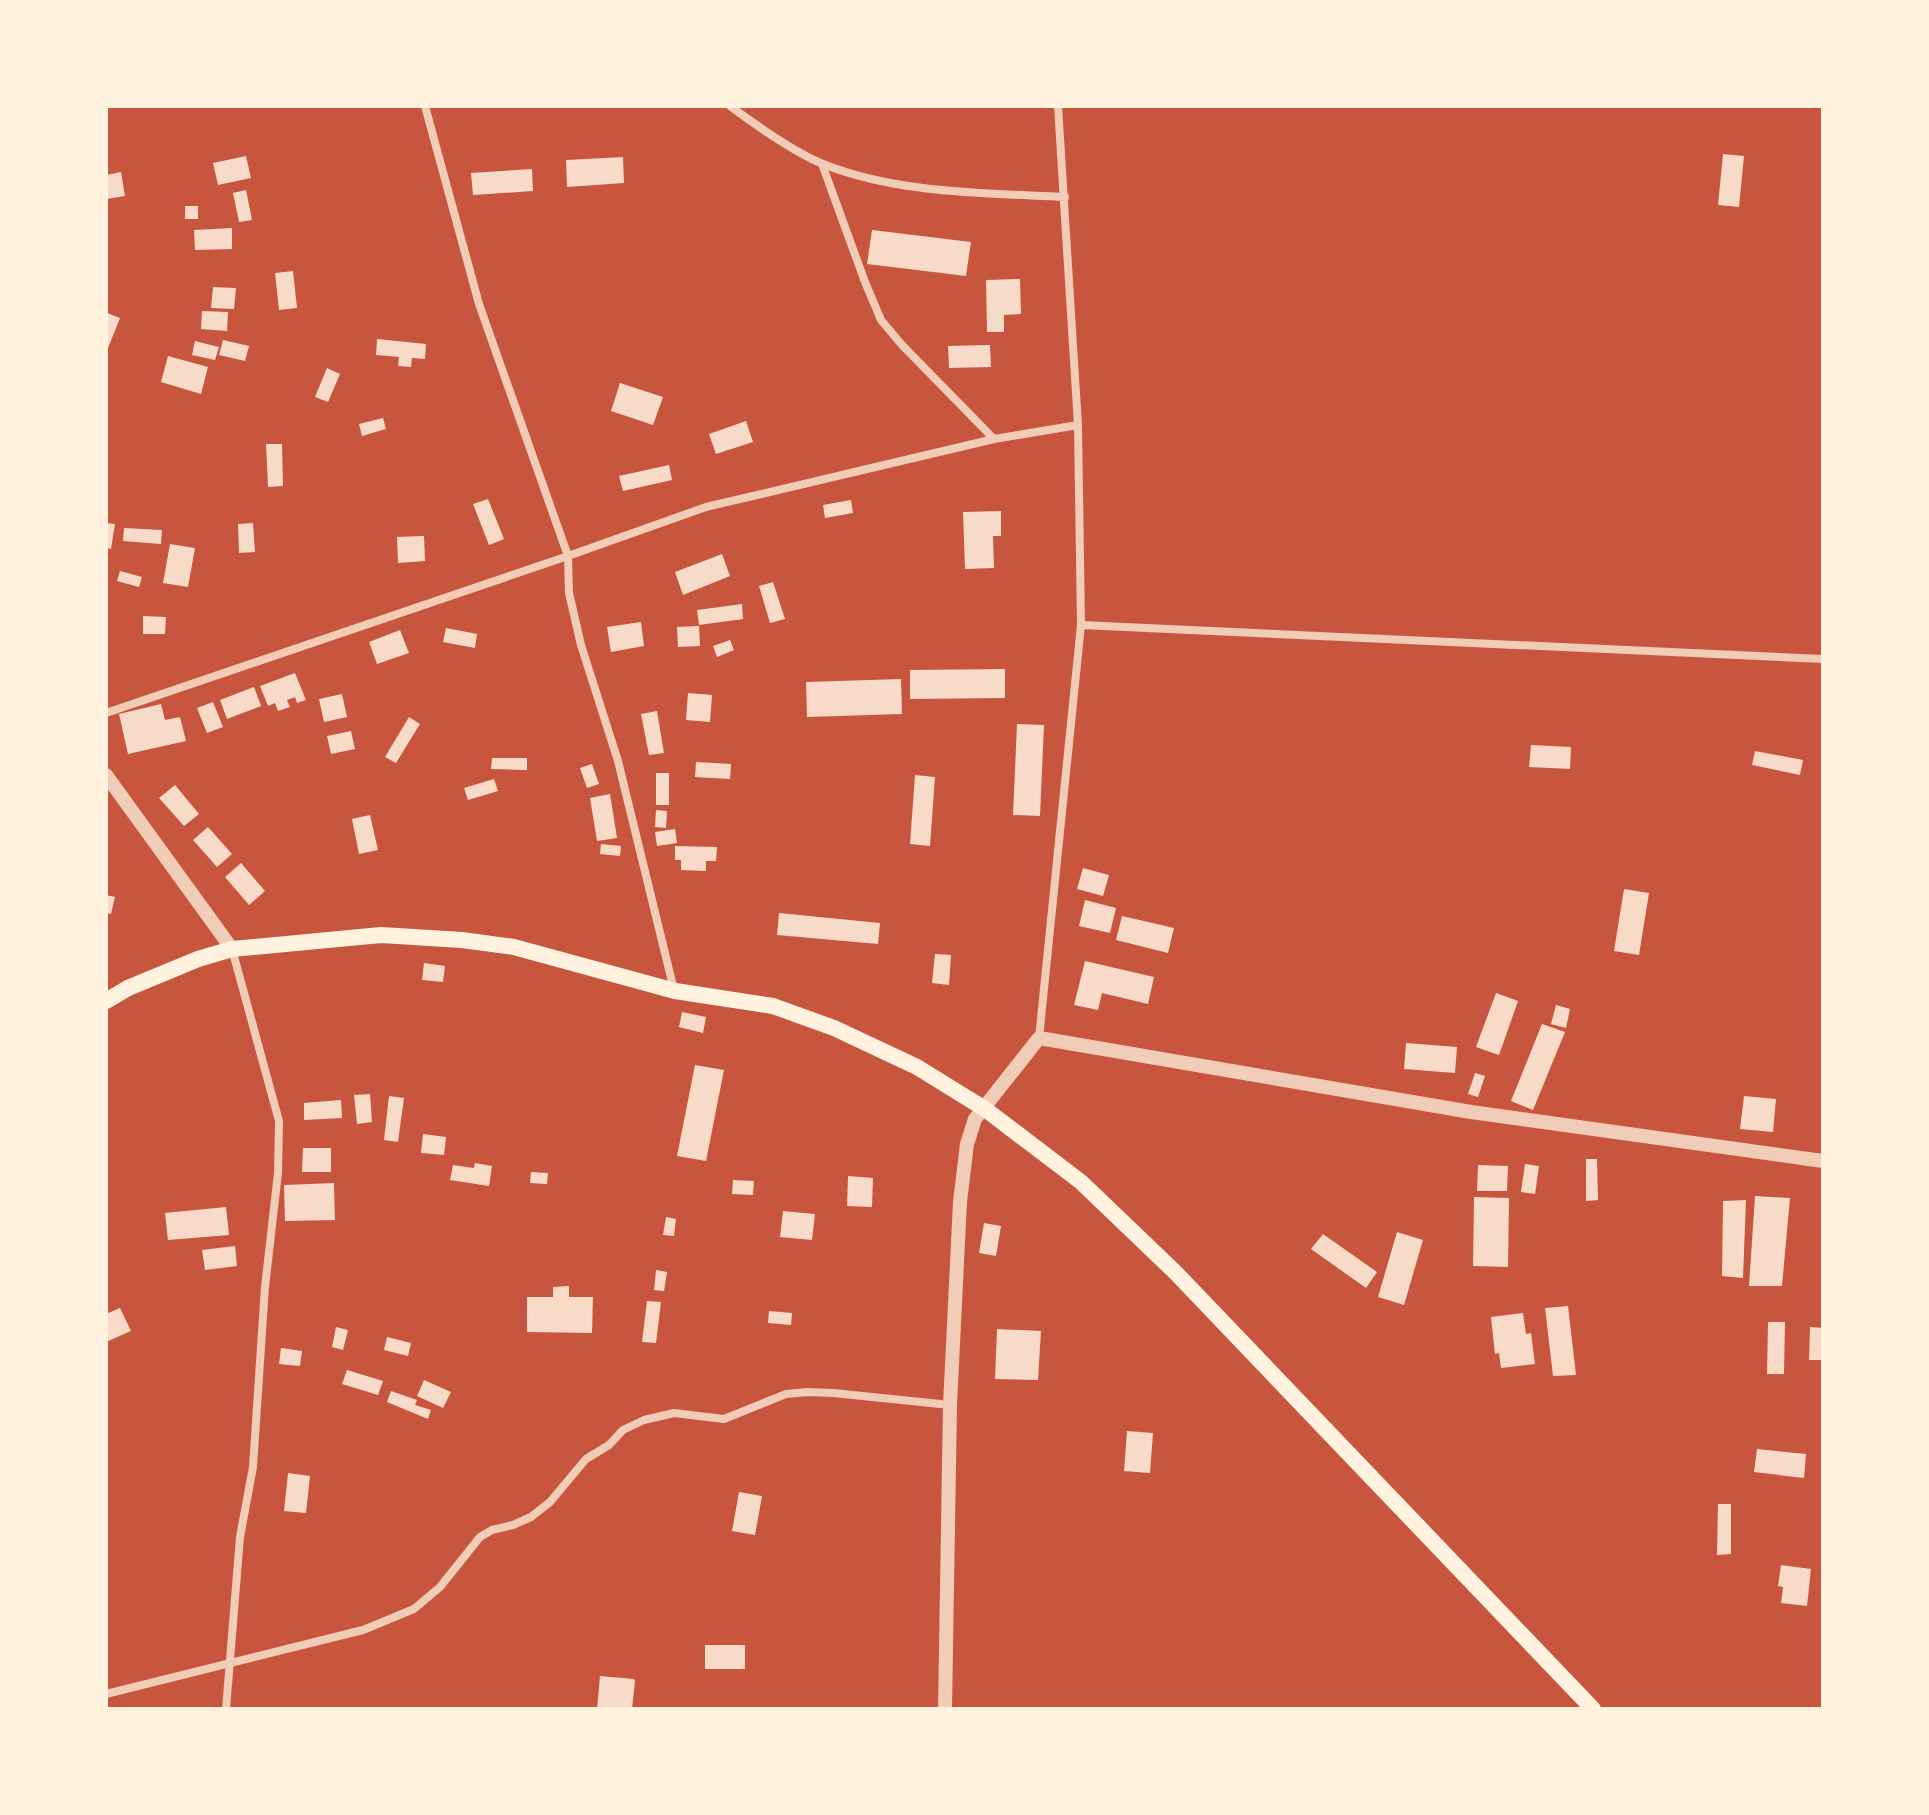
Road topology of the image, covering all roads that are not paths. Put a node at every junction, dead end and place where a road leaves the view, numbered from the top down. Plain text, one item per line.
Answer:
1 (425, 106) edge
2 (730, 106) edge
3 (1058, 106) edge
4 (822, 164) junction
5 (1065, 197) junction
6 (1078, 425) junction
7 (994, 439) junction
8 (568, 556) junction
9 (1081, 625) junction
10 (1823, 659) edge
11 (106, 713) edge
12 (106, 775) edge
13 (232, 949) junction
14 (675, 991) junction
15 (106, 1001) edge
16 (1039, 1038) junction
17 (985, 1109) junction
18 (1823, 1161) edge
19 (950, 1405) junction
20 (229, 1664) junction
21 (106, 1694) edge
22 (226, 1709) edge
23 (945, 1709) edge
24 (1593, 1709) edge

1 - 8 street
2 - 4 street
3 - 5 street
4 - 5 street
4 - 7 street
5 - 6 street
6 - 7 street
6 - 9 street
7 - 8 street
8 - 11 street
8 - 14 street
9 - 10 street
9 - 16 street
12 - 13 street
13 - 14 main road
13 - 15 main road
13 - 20 street
14 - 17 main road
16 - 17 street
16 - 18 street
17 - 19 street
17 - 24 main road
19 - 20 street
19 - 23 street
20 - 21 street
20 - 22 street

